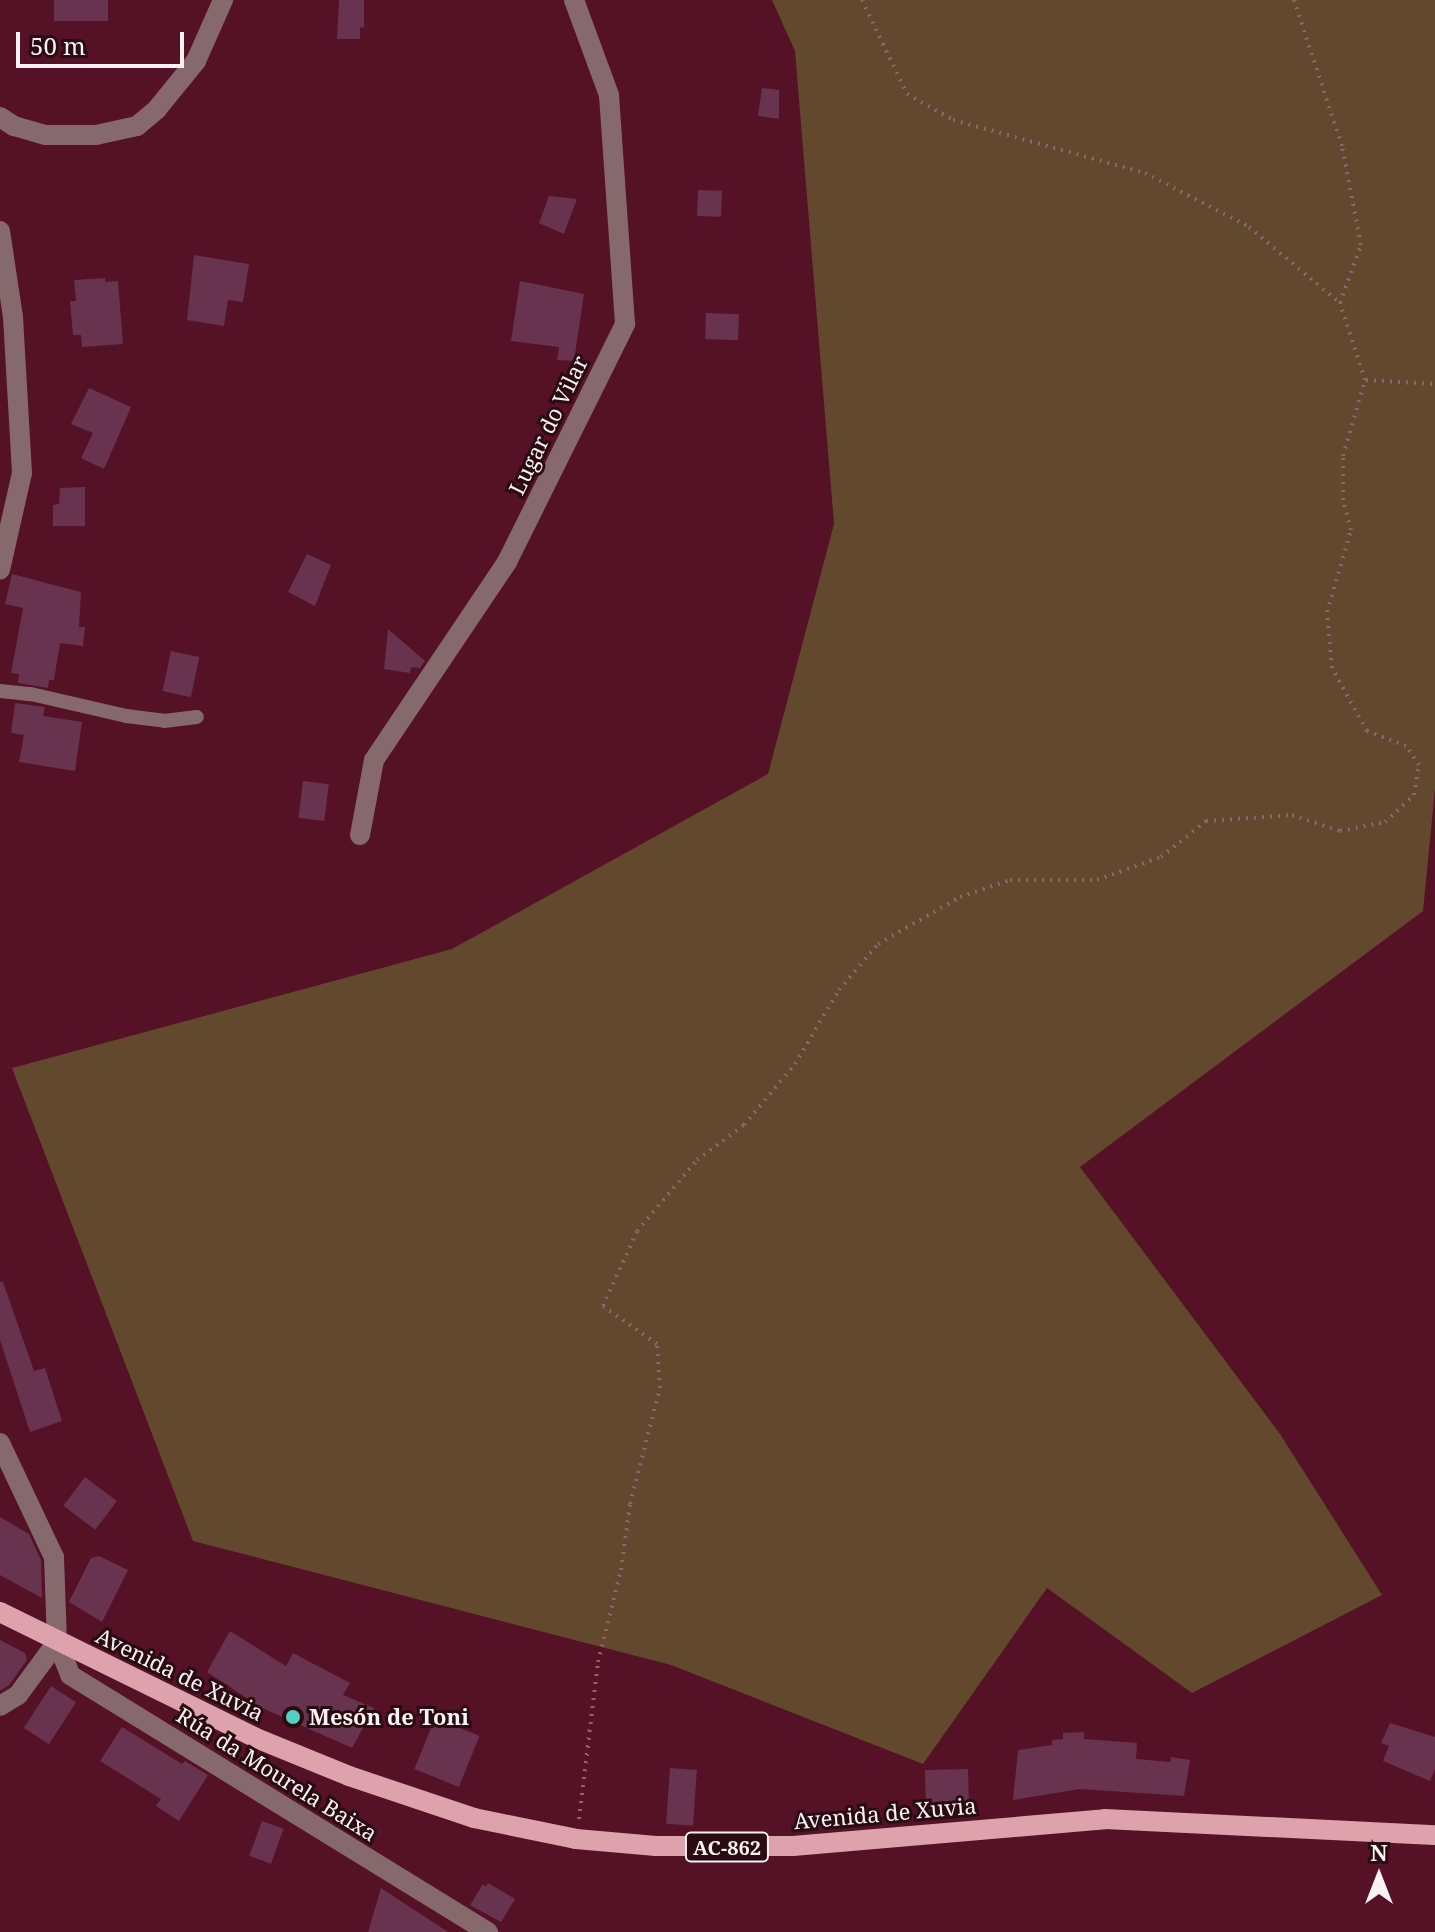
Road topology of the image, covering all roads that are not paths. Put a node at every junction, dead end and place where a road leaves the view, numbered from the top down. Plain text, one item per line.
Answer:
1 (223, 0) edge
2 (574, 0) edge
3 (0, 117) edge
4 (0, 231) edge
5 (0, 570) edge
6 (0, 691) edge
7 (197, 717) dead end
8 (360, 835) dead end
9 (0, 1443) edge
10 (0, 1612) edge
11 (57, 1642) junction
12 (0, 1706) edge
13 (1435, 1835) edge
14 (488, 1932) edge

1 - 3 street
2 - 8 street, Lugar do Vilar
4 - 5 street
6 - 7 lane
9 - 11 street
10 - 11 main road, Avenida de Xuvia / AC-862
11 - 12 street
11 - 13 main road, Avenida de Xuvia / AC-862
11 - 14 street, Rúa da Mourela Baixa

